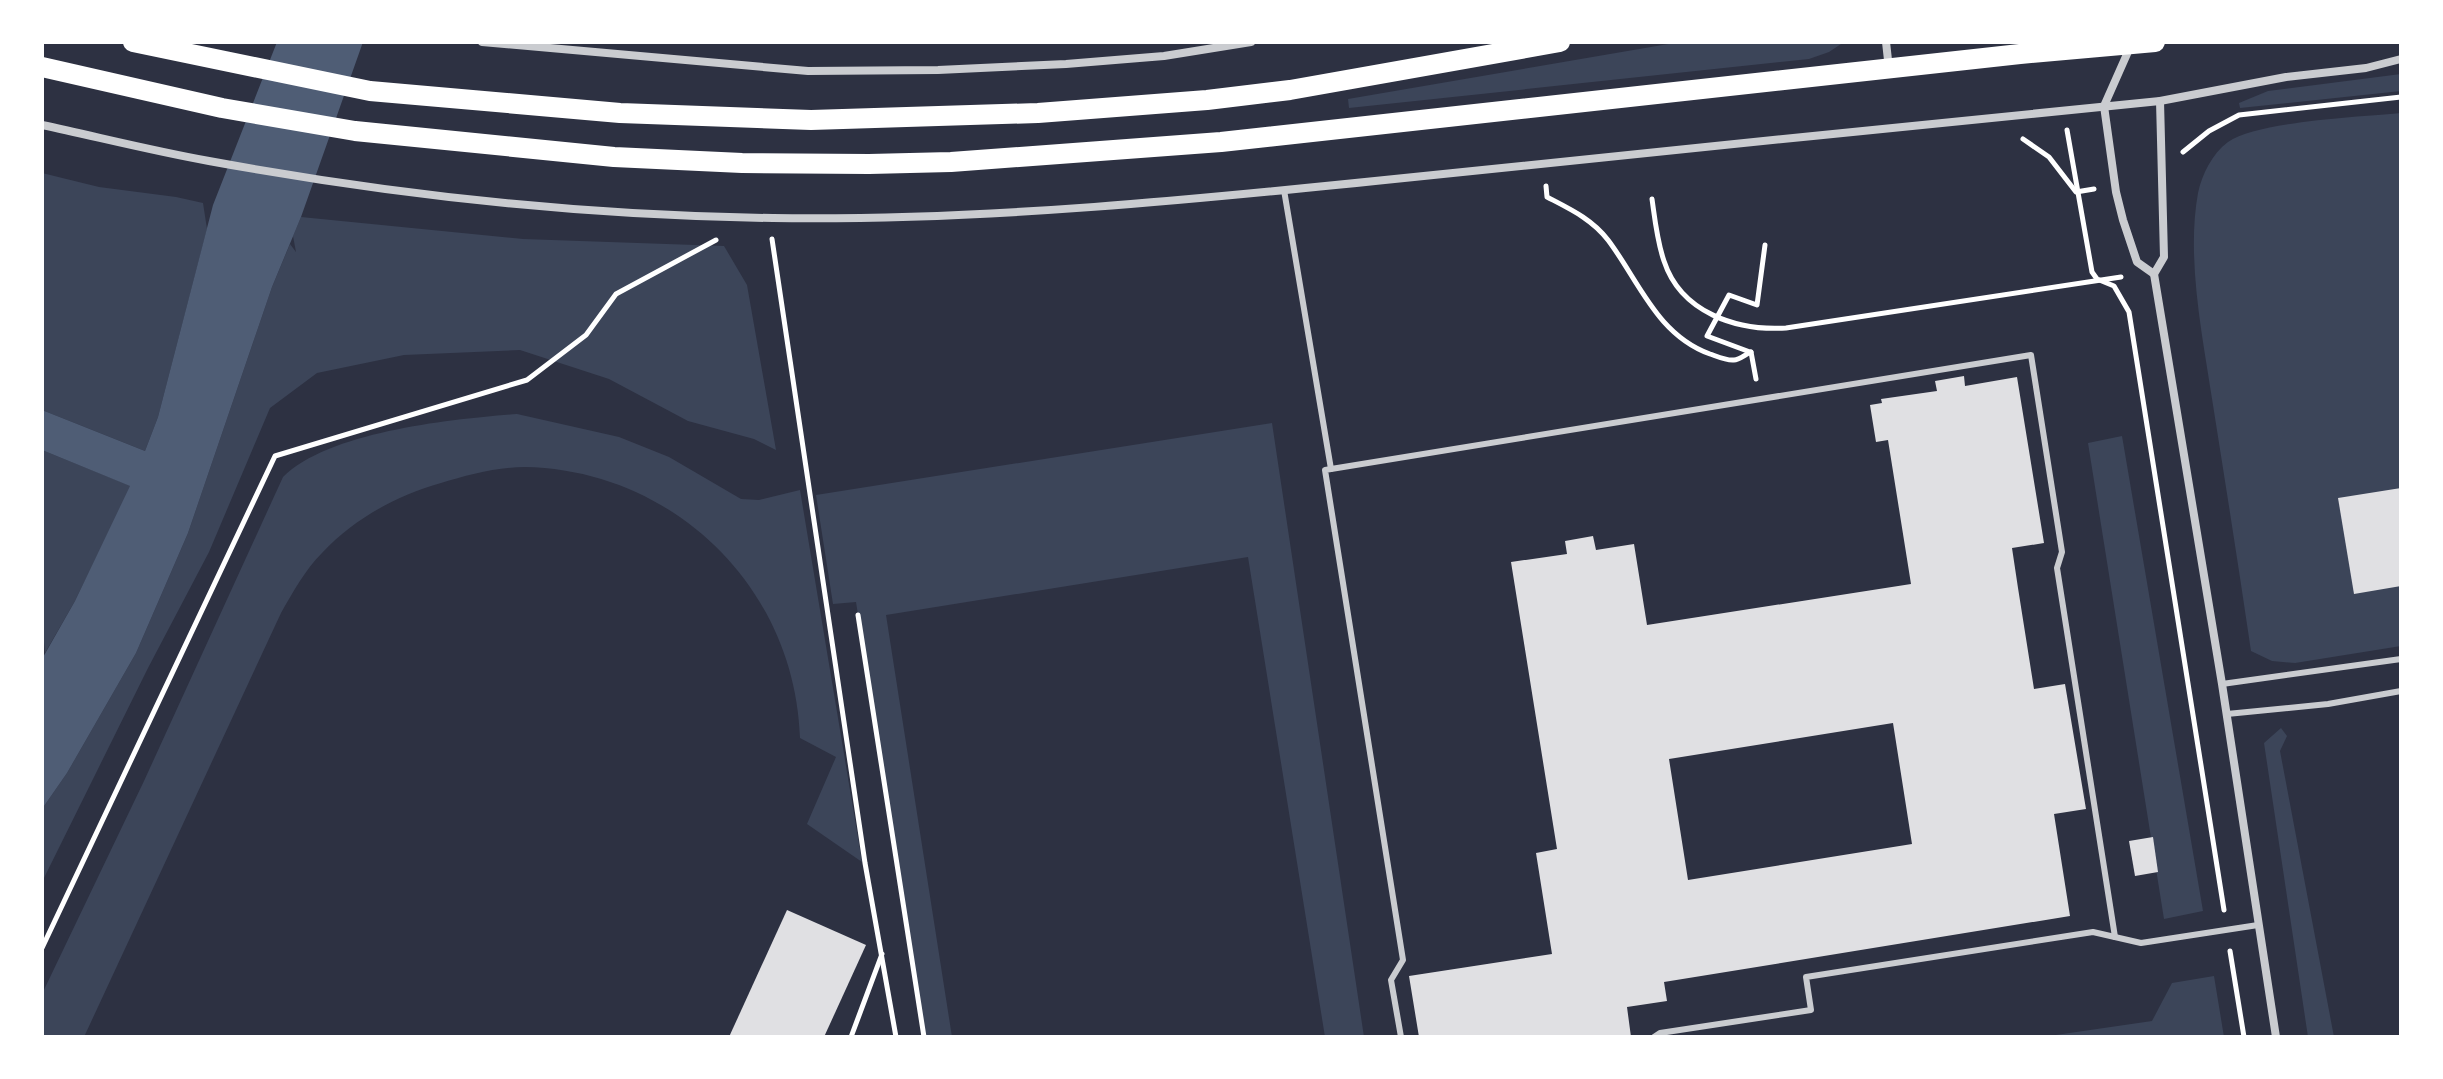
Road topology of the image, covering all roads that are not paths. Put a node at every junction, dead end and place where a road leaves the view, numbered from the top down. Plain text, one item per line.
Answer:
1 (133, 42) edge
2 (482, 42) edge
3 (1251, 42) edge
4 (1560, 42) edge
5 (1886, 42) edge
6 (2155, 42) edge
7 (2132, 43) edge
8 (2401, 59) edge
9 (42, 67) edge
10 (1890, 70) junction
11 (2160, 101) junction
12 (2104, 106) junction
13 (42, 125) edge
14 (1284, 190) junction
15 (2154, 274) junction
16 (1331, 469) junction
17 (2401, 659) edge
18 (2222, 684) junction
19 (2401, 691) edge
20 (2227, 714) junction
21 (2258, 925) junction
22 (2115, 937) junction
23 (1401, 1037) edge
24 (1654, 1037) edge
25 (2276, 1037) edge

1 - 4 main road
2 - 3 street
5 - 10 street
6 - 7 main road
7 - 10 main road
7 - 12 street
8 - 11 street
9 - 10 main road
11 - 12 street
11 - 15 street
12 - 14 street
12 - 15 street
13 - 14 street
14 - 16 lane
15 - 18 street
16 - 22 lane
16 - 23 lane
17 - 18 lane
18 - 20 street
19 - 20 lane
20 - 21 street
21 - 22 lane
21 - 25 street
22 - 24 lane

